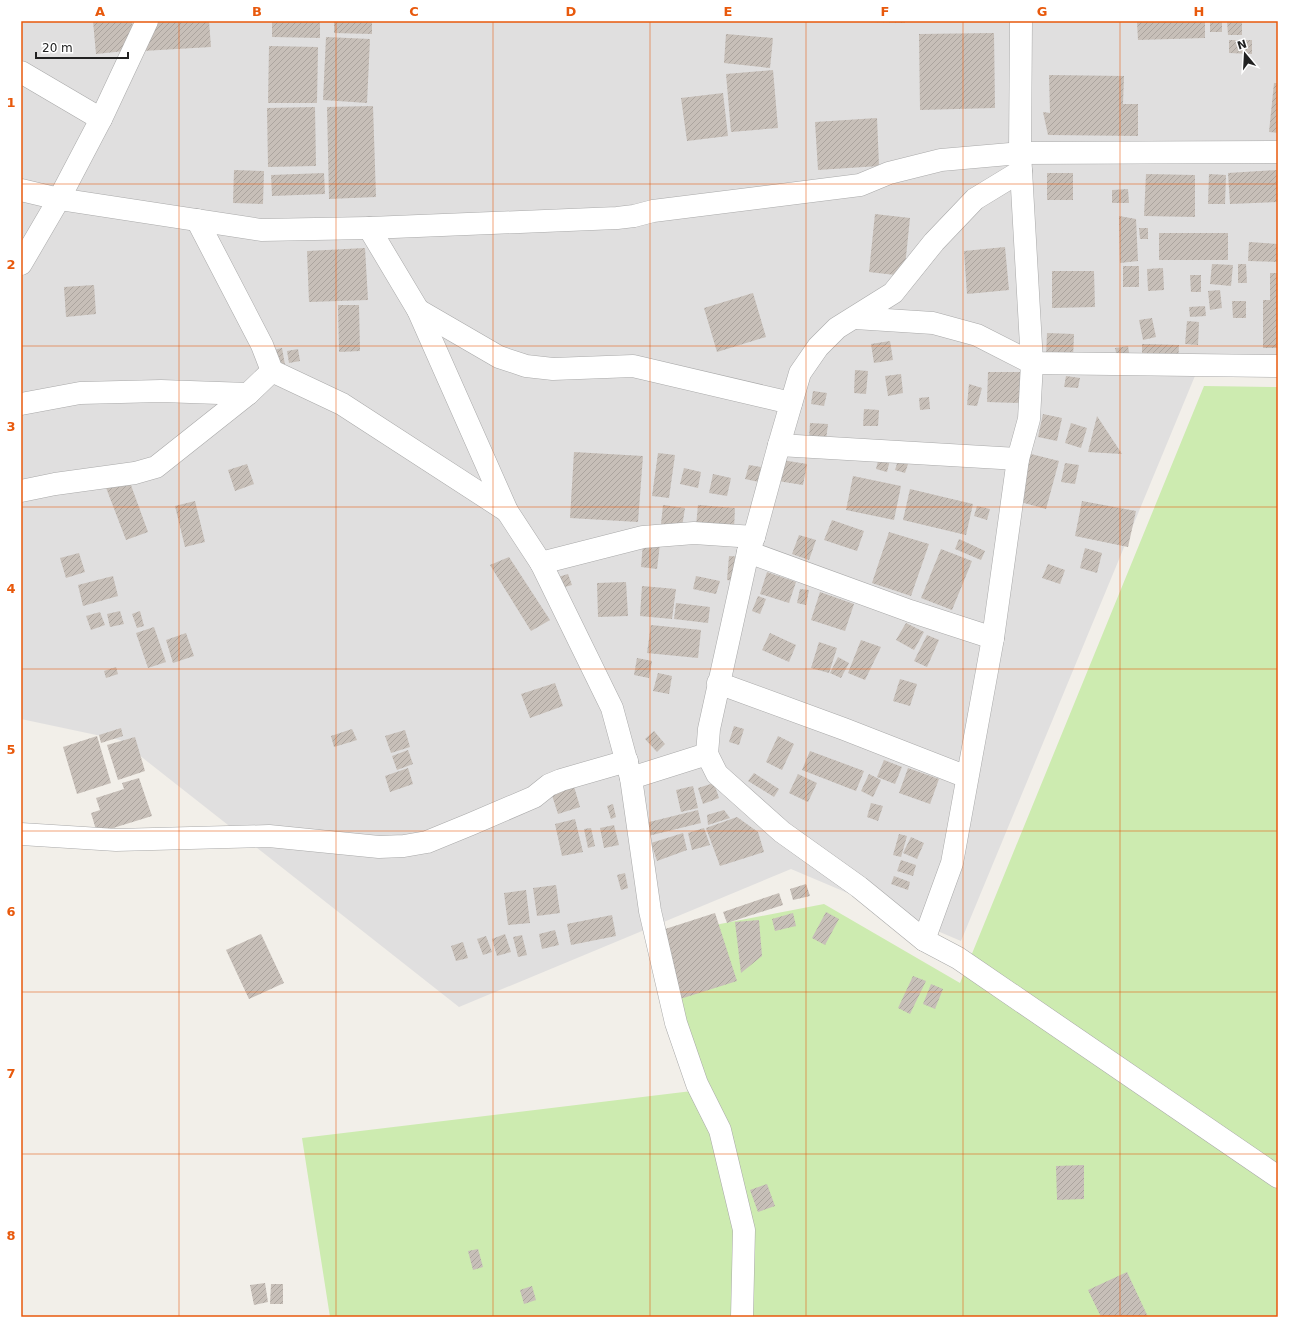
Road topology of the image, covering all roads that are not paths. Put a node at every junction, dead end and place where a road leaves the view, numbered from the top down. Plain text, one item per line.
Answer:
1 (147, 21) edge
2 (1021, 21) edge
3 (21, 72) edge
4 (101, 119) junction
5 (1278, 152) edge
6 (1020, 162) junction
7 (21, 190) edge
8 (58, 199) junction
9 (197, 220) junction
10 (369, 228) junction
11 (21, 264) edge
12 (418, 310) junction
13 (855, 318) junction
14 (1032, 363) junction
15 (1278, 366) edge
16 (272, 371) junction
17 (248, 394) junction
18 (791, 403) junction
19 (21, 404) edge
20 (778, 445) junction
21 (1018, 459) junction
22 (21, 491) edge
23 (507, 511) junction
24 (751, 544) junction
25 (541, 563) junction
26 (993, 638) junction
27 (718, 683) junction
28 (707, 754) junction
29 (629, 769) junction
30 (968, 777) junction
31 (21, 834) edge
32 (924, 940) junction
33 (1278, 1177) edge
34 (742, 1317) edge

1 - 4 street
2 - 6 street
3 - 4 street
4 - 8 street
5 - 6 street
6 - 10 street
6 - 13 street
6 - 14 street
7 - 8 street
8 - 9 street
8 - 11 street
9 - 10 street
9 - 16 street
10 - 12 street
12 - 18 street
12 - 23 street
13 - 14 street
13 - 18 street
14 - 15 street
14 - 21 street
16 - 17 street
16 - 23 street
17 - 19 street
17 - 22 street
18 - 20 street
20 - 21 street
20 - 24 street
21 - 26 street
23 - 25 street
24 - 25 street
24 - 26 street
24 - 27 street
25 - 29 street
26 - 30 street
27 - 28 street
27 - 30 street
28 - 29 street
28 - 32 street
29 - 31 street
29 - 34 street
30 - 32 street
32 - 33 street

